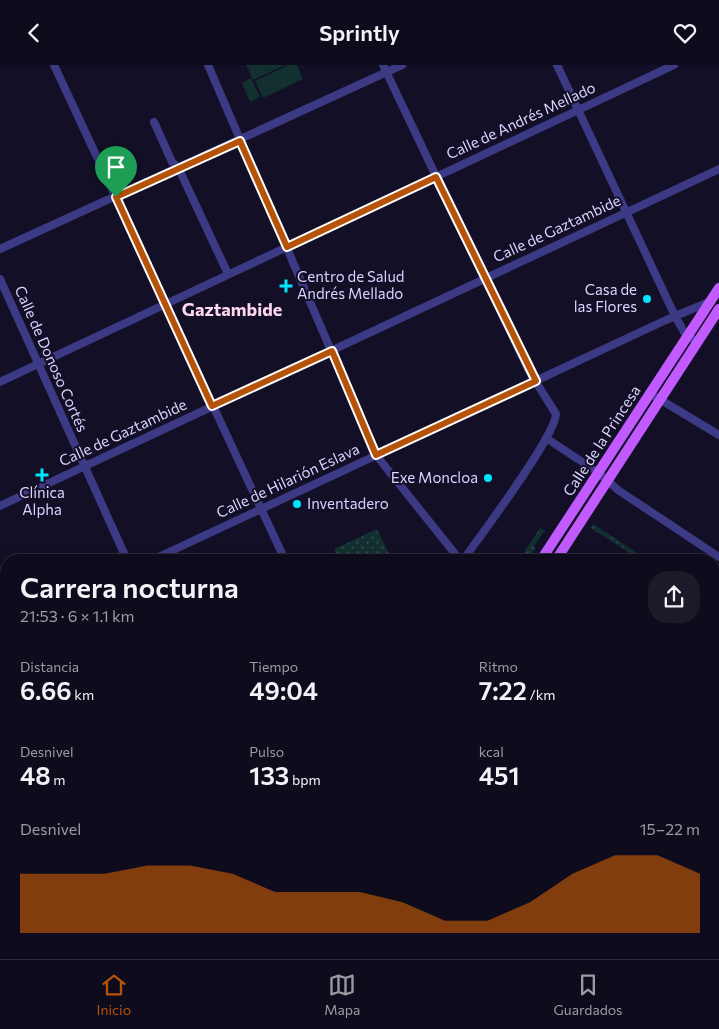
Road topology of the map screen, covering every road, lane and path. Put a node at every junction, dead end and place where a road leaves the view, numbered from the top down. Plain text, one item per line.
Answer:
1 (54, 65) edge
2 (208, 65) edge
3 (402, 65) edge
4 (557, 65) edge
5 (674, 65) edge
6 (384, 69) edge
7 (578, 109) junction
8 (154, 122) dead end
9 (240, 141) junction
10 (178, 167) junction
11 (719, 169) edge
12 (436, 177) junction
13 (116, 197) junction
14 (626, 213) junction
15 (287, 247) junction
16 (0, 249) edge
17 (228, 275) junction
18 (485, 277) junction
19 (0, 279) edge
20 (719, 288) edge
21 (709, 302) junction
22 (165, 304) junction
23 (717, 315) edge
24 (675, 316) junction
25 (687, 337) junction
26 (698, 341) junction
27 (332, 351) junction
28 (39, 363) junction
29 (0, 381) edge
30 (536, 381) junction
31 (651, 394) junction
32 (661, 398) junction
33 (212, 406) junction
34 (719, 435) edge
35 (546, 438) junction
36 (376, 455) junction
37 (84, 466) junction
38 (599, 473) junction
39 (608, 481) junction
40 (0, 506) edge
41 (260, 509) junction
42 (124, 554) edge
43 (165, 554) edge
44 (282, 554) edge
45 (457, 554) edge
46 (466, 554) edge
47 (545, 554) edge
48 (560, 554) edge
49 (715, 554) edge

1 - 13 street
2 - 9 street
3 - 6 street
4 - 7 street
5 - 7 street, Calle de Andrés Mellado
6 - 9 street
6 - 12 street
7 - 12 street, Calle de Andrés Mellado
7 - 14 street
8 - 10 street
9 - 10 street
9 - 15 street
10 - 13 street
10 - 17 street
11 - 14 street, Calle de Gaztambide
12 - 15 street, Calle de Andrés Mellado
12 - 18 street
13 - 16 street
13 - 22 street
14 - 18 street, Calle de Gaztambide
14 - 24 street
15 - 17 street, Calle de Andrés Mellado
15 - 27 street
17 - 22 street, Calle de Andrés Mellado
18 - 27 street, Calle de Gaztambide
18 - 30 street
19 - 28 street, Calle de Donoso Cortés
20 - 21 main road, Calle de la Princesa
21 - 24 street, Calle de Hilarión Eslava
21 - 25 main road, Calle de la Princesa
22 - 28 street, Calle de Andrés Mellado
22 - 33 street
23 - 26 main road, Calle de la Princesa
24 - 25 street
24 - 30 street, Calle de Hilarión Eslava
25 - 26 street
25 - 31 main road, Calle de la Princesa
26 - 32 main road, Calle de la Princesa
27 - 33 street, Calle de Gaztambide
27 - 36 street
28 - 29 street, Calle de Andrés Mellado
28 - 37 street, Calle de Donoso Cortés
30 - 35 street
30 - 36 street, Calle de Hilarión Eslava
31 - 32 street
31 - 38 main road, Calle de la Princesa
32 - 34 street
32 - 39 main road, Calle de la Princesa
33 - 37 street, Calle de Gaztambide
33 - 41 street
35 - 38 street
35 - 46 street
36 - 41 street, Calle de Hilarión Eslava
36 - 45 street
37 - 40 street, Calle de Gaztambide
37 - 42 street, Calle de Donoso Cortés
38 - 39 street
38 - 47 main road, Calle de la Princesa
39 - 48 main road, Calle de la Princesa
39 - 49 street
41 - 43 street, Calle de Hilarión Eslava
41 - 44 street

